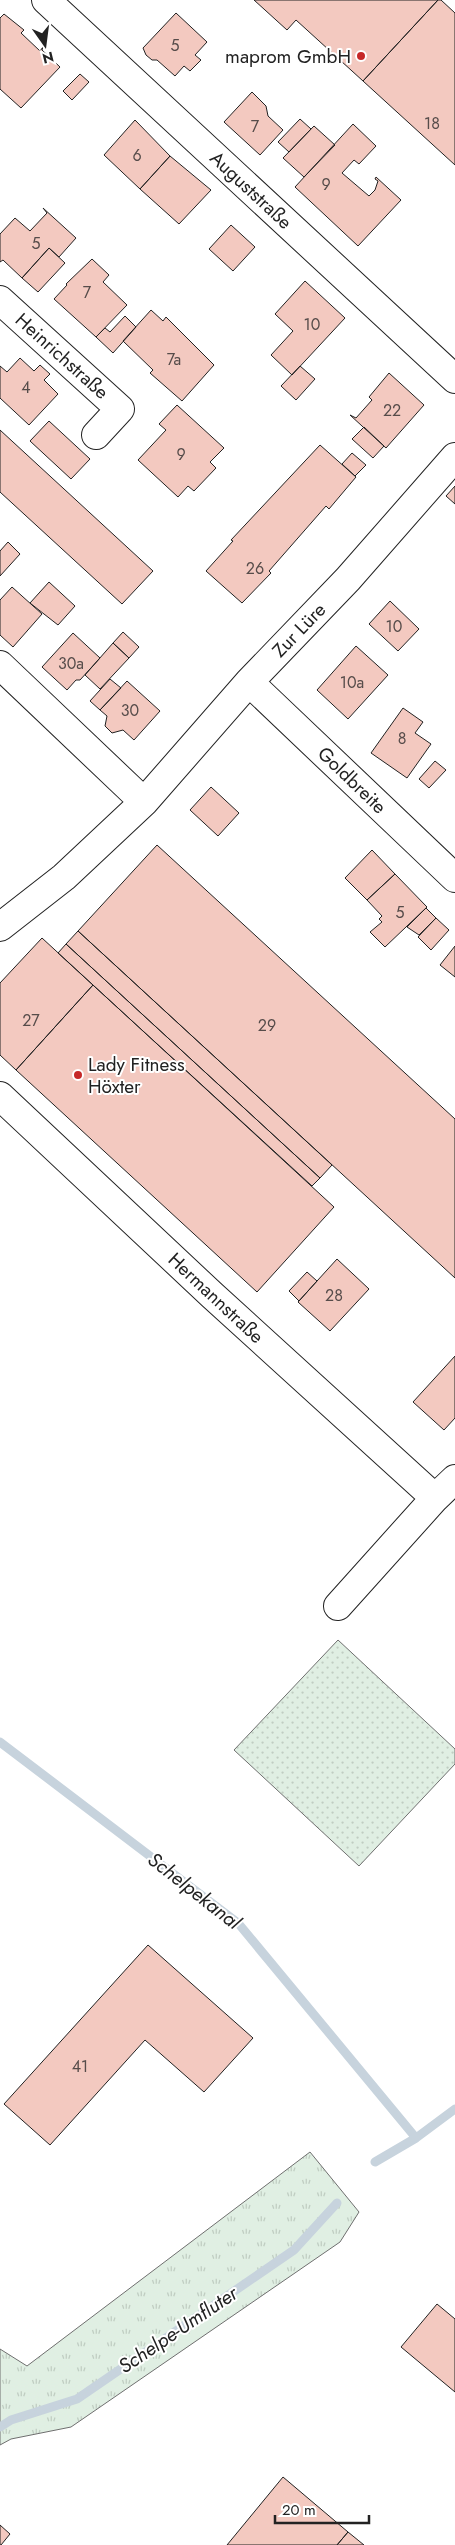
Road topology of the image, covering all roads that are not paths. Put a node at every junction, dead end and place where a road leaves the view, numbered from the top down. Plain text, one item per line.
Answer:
1 (46, 0) edge
2 (0, 300) edge
3 (455, 379) edge
4 (96, 435) dead end
5 (455, 457) edge
6 (0, 665) edge
7 (250, 682) junction
8 (144, 802) junction
9 (455, 878) edge
10 (0, 927) edge
11 (0, 1096) edge
12 (455, 1479) edge
13 (435, 1498) junction
14 (338, 1606) dead end

1 - 3 street, Auguststraße
2 - 4 street, Heinrichstraße
5 - 7 street, Zur Lüre
6 - 8 street
7 - 8 street, Zur Lüre
7 - 9 street, Goldbreite
8 - 10 street, Zur Lüre
11 - 13 street, Hermannstraße
12 - 13 street
13 - 14 street

